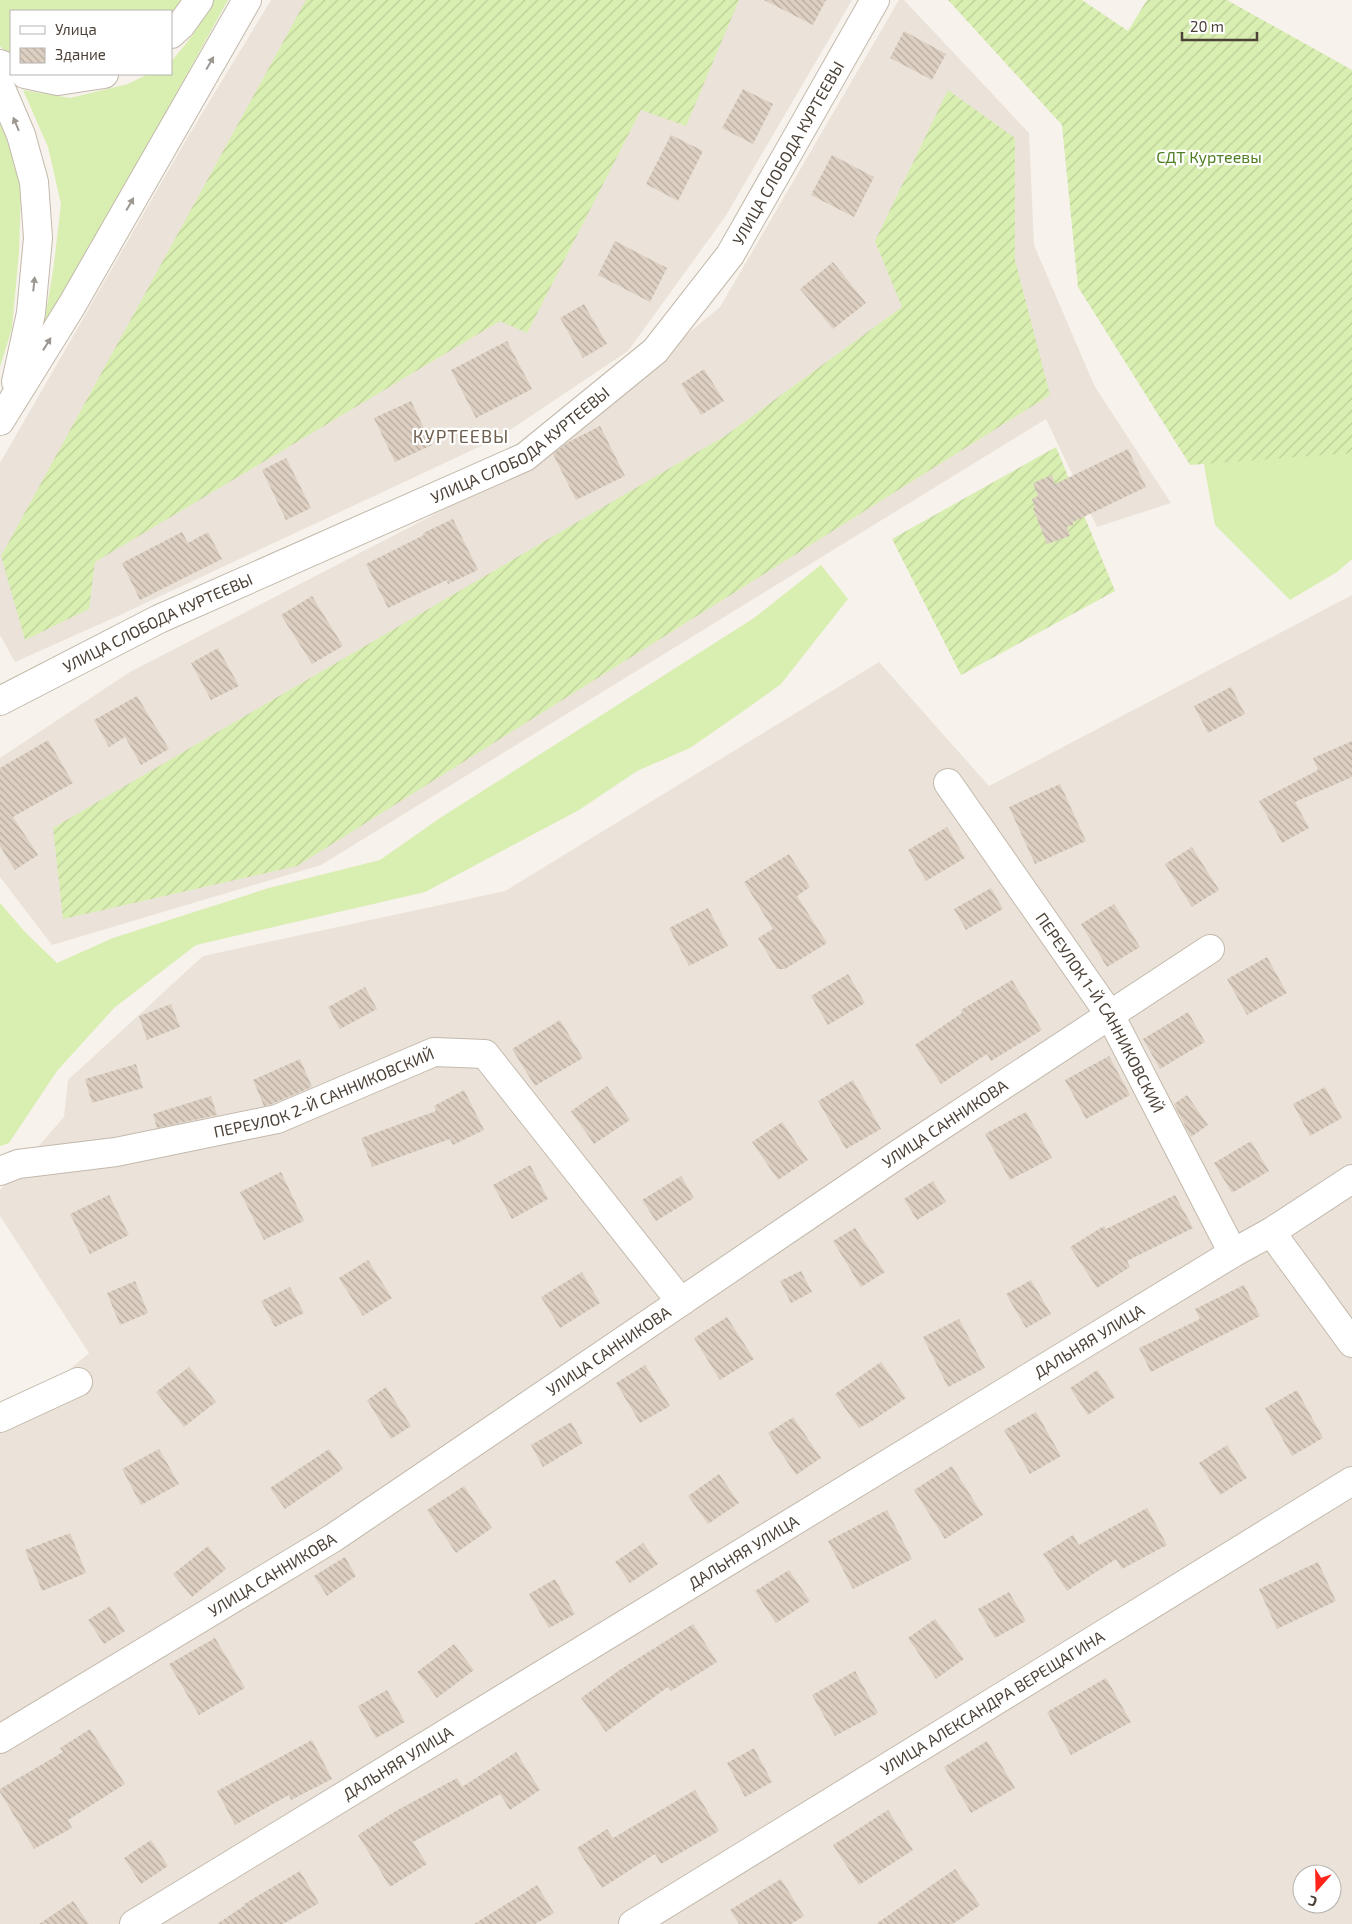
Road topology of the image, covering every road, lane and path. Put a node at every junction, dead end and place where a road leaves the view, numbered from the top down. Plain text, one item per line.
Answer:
1 (199, 0) edge
2 (247, 0) edge
3 (875, 0) edge
4 (172, 33) edge
5 (30, 75) edge
6 (97, 75) edge
7 (0, 86) edge
8 (6, 411) edge
9 (0, 701) edge
10 (948, 784) dead end
11 (1210, 949) dead end
12 (1110, 1015) junction
13 (0, 1171) edge
14 (1352, 1179) edge
15 (1271, 1232) junction
16 (1233, 1253) junction
17 (681, 1302) junction
18 (1352, 1343) edge
19 (78, 1382) dead end
20 (0, 1418) edge
21 (1352, 1481) edge
22 (0, 1739) edge
23 (134, 1924) edge
24 (634, 1924) edge

1 - 4 street
8 -> 2 street
3 - 9 street, УЛИЦА СЛОБОДА КУРТЕЕВЫ
5 - 6 street
8 -> 7 street
10 - 12 street, ПЕРЕУЛОК 1-Й САННИКОВСКИЙ
11 - 12 street, УЛИЦА САННИКОВА
12 - 16 street, ПЕРЕУЛОК 1-Й САННИКОВСКИЙ
12 - 17 street, УЛИЦА САННИКОВА
13 - 17 street, ПЕРЕУЛОК 2-Й САННИКОВСКИЙ
14 - 15 street, ДАЛЬНЯЯ УЛИЦА
15 - 16 street, ДАЛЬНЯЯ УЛИЦА
15 - 18 street
16 - 23 street, ДАЛЬНЯЯ УЛИЦА
17 - 22 street, УЛИЦА САННИКОВА
19 - 20 street
21 - 24 street, УЛИЦА АЛЕКСАНДРА ВЕРЕЩАГИНА

